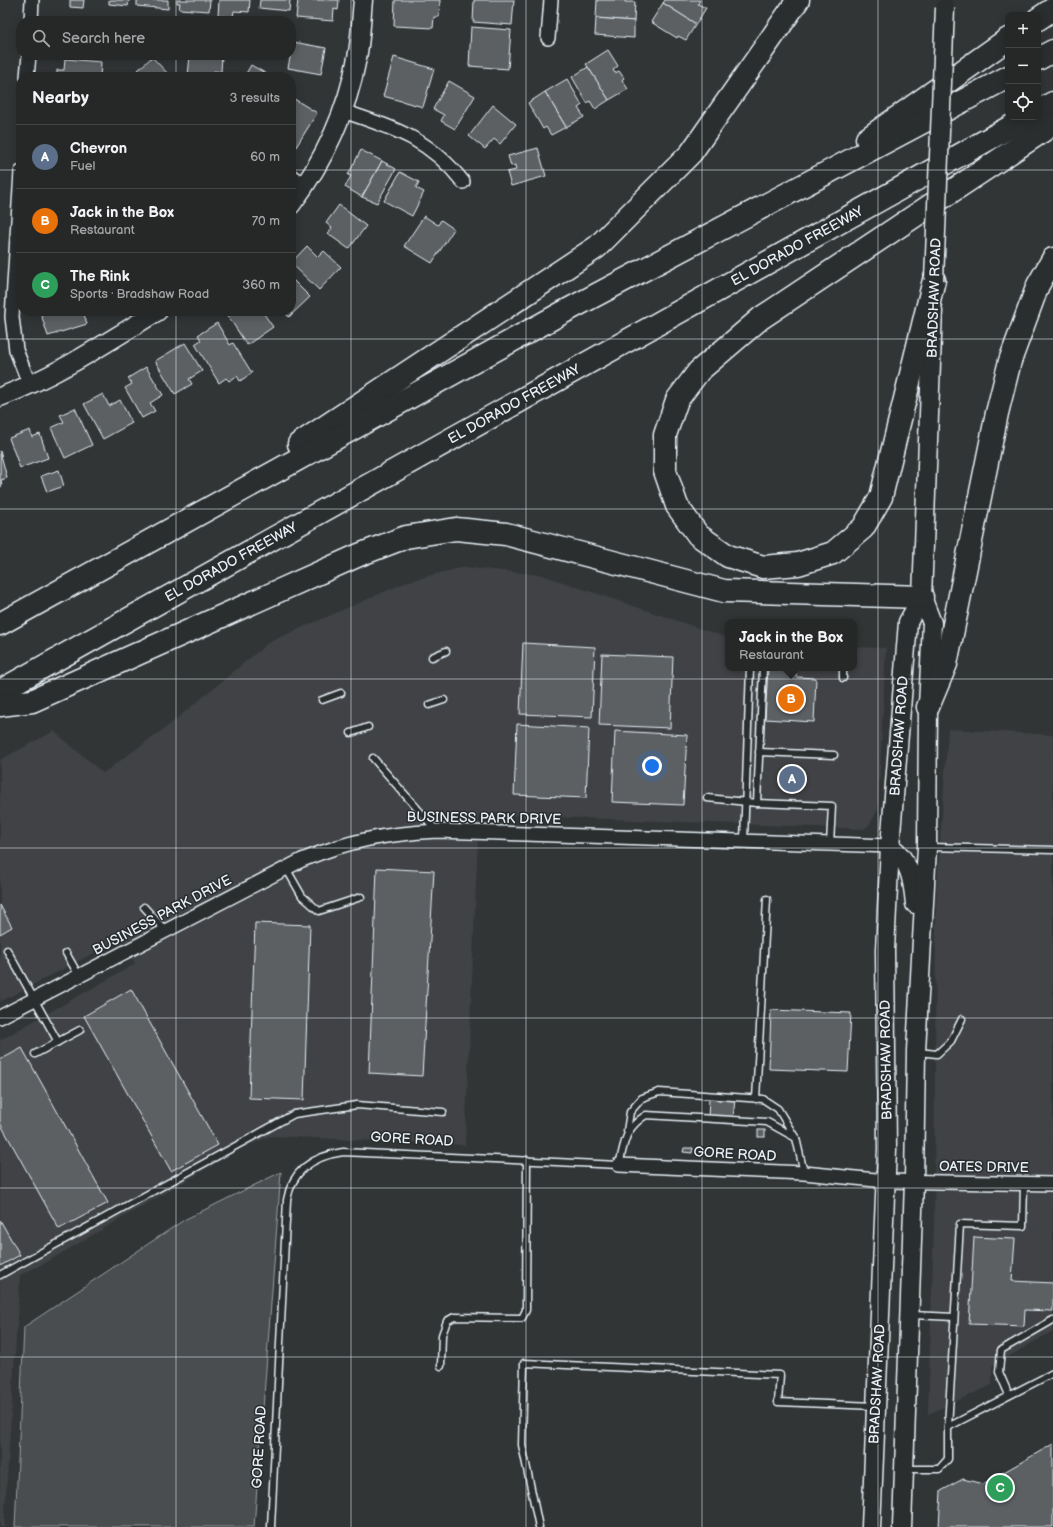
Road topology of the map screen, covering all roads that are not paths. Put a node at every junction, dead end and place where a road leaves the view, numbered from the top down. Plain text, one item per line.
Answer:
1 (32, 0) edge
2 (363, 0) edge
3 (551, 0) edge
4 (798, 0) edge
5 (946, 3) edge
6 (1053, 9) edge
7 (31, 16) edge
8 (1041, 17) edge
9 (548, 38) dead end
10 (1005, 41) edge
11 (1053, 51) edge
12 (1041, 58) edge
13 (29, 60) edge
14 (27, 72) edge
15 (1005, 79) edge
16 (1053, 103) edge
17 (1041, 109) edge
18 (343, 111) junction
19 (1023, 120) edge
20 (1053, 124) edge
21 (298, 181) edge
22 (463, 182) dead end
23 (793, 191) junction
24 (16, 253) edge
25 (1053, 259) edge
26 (934, 280) junction
27 (150, 316) edge
28 (30, 386) junction
29 (0, 396) edge
30 (161, 535) junction
31 (922, 597) junction
32 (0, 624) edge
33 (446, 651) dead end
34 (432, 657) dead end
35 (750, 671) edge
36 (763, 671) edge
37 (843, 671) edge
38 (844, 678) dead end
39 (0, 691) edge
40 (341, 693) dead end
41 (322, 700) dead end
42 (444, 700) dead end
43 (0, 705) edge
44 (429, 705) dead end
45 (928, 707) junction
46 (368, 727) dead end
47 (351, 734) dead end
48 (759, 752) junction
49 (834, 755) dead end
50 (373, 758) dead end
51 (707, 798) dead end
52 (745, 802) junction
53 (757, 803) junction
54 (437, 831) junction
55 (744, 841) junction
56 (830, 844) junction
57 (890, 846) junction
58 (927, 848) junction
59 (1053, 850) edge
60 (286, 868) junction
61 (361, 897) dead end
62 (768, 899) dead end
63 (144, 907) dead end
64 (166, 931) junction
65 (7, 950) dead end
66 (66, 953) dead end
67 (920, 964) junction
68 (79, 976) junction
69 (34, 1000) junction
70 (0, 1018) edge
71 (962, 1019) dead end
72 (80, 1030) dead end
73 (58, 1042) junction
74 (916, 1051) junction
75 (35, 1054) dead end
76 (756, 1098) junction
77 (443, 1112) dead end
78 (626, 1136) junction
79 (796, 1138) junction
80 (527, 1160) junction
81 (619, 1165) junction
82 (804, 1173) junction
83 (886, 1181) junction
84 (914, 1182) junction
85 (1024, 1184) junction
86 (1053, 1184) edge
87 (0, 1275) edge
88 (909, 1315) junction
89 (954, 1317) junction
90 (1053, 1320) edge
91 (441, 1366) dead end
92 (1053, 1373) edge
93 (1009, 1395) junction
94 (876, 1406) junction
95 (948, 1428) junction
96 (903, 1470) junction
97 (271, 1527) edge
98 (539, 1527) edge
99 (871, 1527) edge
100 (902, 1527) edge

1 - 7 street
2 - 18 main road
3 - 9 street
4 - 30 highway
5 - 26 main road, BRADSHAW ROAD, bridge
6 - 8 highway
10 - 23 highway
11 - 12 highway
13 - 14 street
15 - 23 highway
16 - 17 highway
18 - 21 main road
18 - 22 street
19 - 39 highway, EL DORADO FREEWAY
20 - 26 highway
23 - 30 highway
24 - 28 street
25 - 45 highway
26 - 31 main road, BRADSHAW ROAD
27 - 28 main road
28 - 29 main road
30 - 32 highway
31 - 43 highway
31 - 45 main road, BRADSHAW ROAD
31 - 57 main road, BRADSHAW ROAD
33 - 34 lane
35 - 52 lane
36 - 48 lane
37 - 38 lane
40 - 41 lane
42 - 44 lane
45 - 58 main road, BRADSHAW ROAD
46 - 47 lane
48 - 49 lane
48 - 53 lane
50 - 54 lane
51 - 52 lane
52 - 53 lane
52 - 55 lane
53 - 56 lane
54 - 55 street, BUSINESS PARK DRIVE
54 - 60 street, BUSINESS PARK DRIVE
55 - 56 street, BUSINESS PARK DRIVE
56 - 57 street, BUSINESS PARK DRIVE
57 - 67 main road
57 - 83 main road, BRADSHAW ROAD
58 - 59 lane
58 - 67 main road, BRADSHAW ROAD
60 - 61 lane
60 - 64 street, BUSINESS PARK DRIVE
62 - 76 lane
63 - 64 lane
64 - 68 street, BUSINESS PARK DRIVE
65 - 69 lane
66 - 68 lane
67 - 74 main road, BRADSHAW ROAD
68 - 69 street, BUSINESS PARK DRIVE
69 - 70 street, BUSINESS PARK DRIVE
69 - 73 lane
71 - 74 lane
72 - 73 lane
73 - 75 lane
74 - 84 main road, BRADSHAW ROAD
76 - 78 lane
76 - 79 lane
77 - 87 lane
78 - 79 lane
78 - 81 lane
79 - 82 lane
80 - 81 lane, GORE ROAD
80 - 91 lane
80 - 97 lane, GORE ROAD
81 - 82 street, GORE ROAD
82 - 83 street, GORE ROAD
83 - 84 street, OATES DRIVE
83 - 94 main road, BRADSHAW ROAD
84 - 85 street, OATES DRIVE
84 - 88 main road, BRADSHAW ROAD
85 - 86 street, OATES DRIVE
85 - 89 lane
88 - 89 lane
88 - 96 main road, BRADSHAW ROAD
89 - 95 lane
90 - 93 lane
92 - 93 lane
93 - 95 lane
94 - 98 lane
94 - 99 main road, BRADSHAW ROAD
95 - 96 lane
96 - 100 main road, BRADSHAW ROAD

